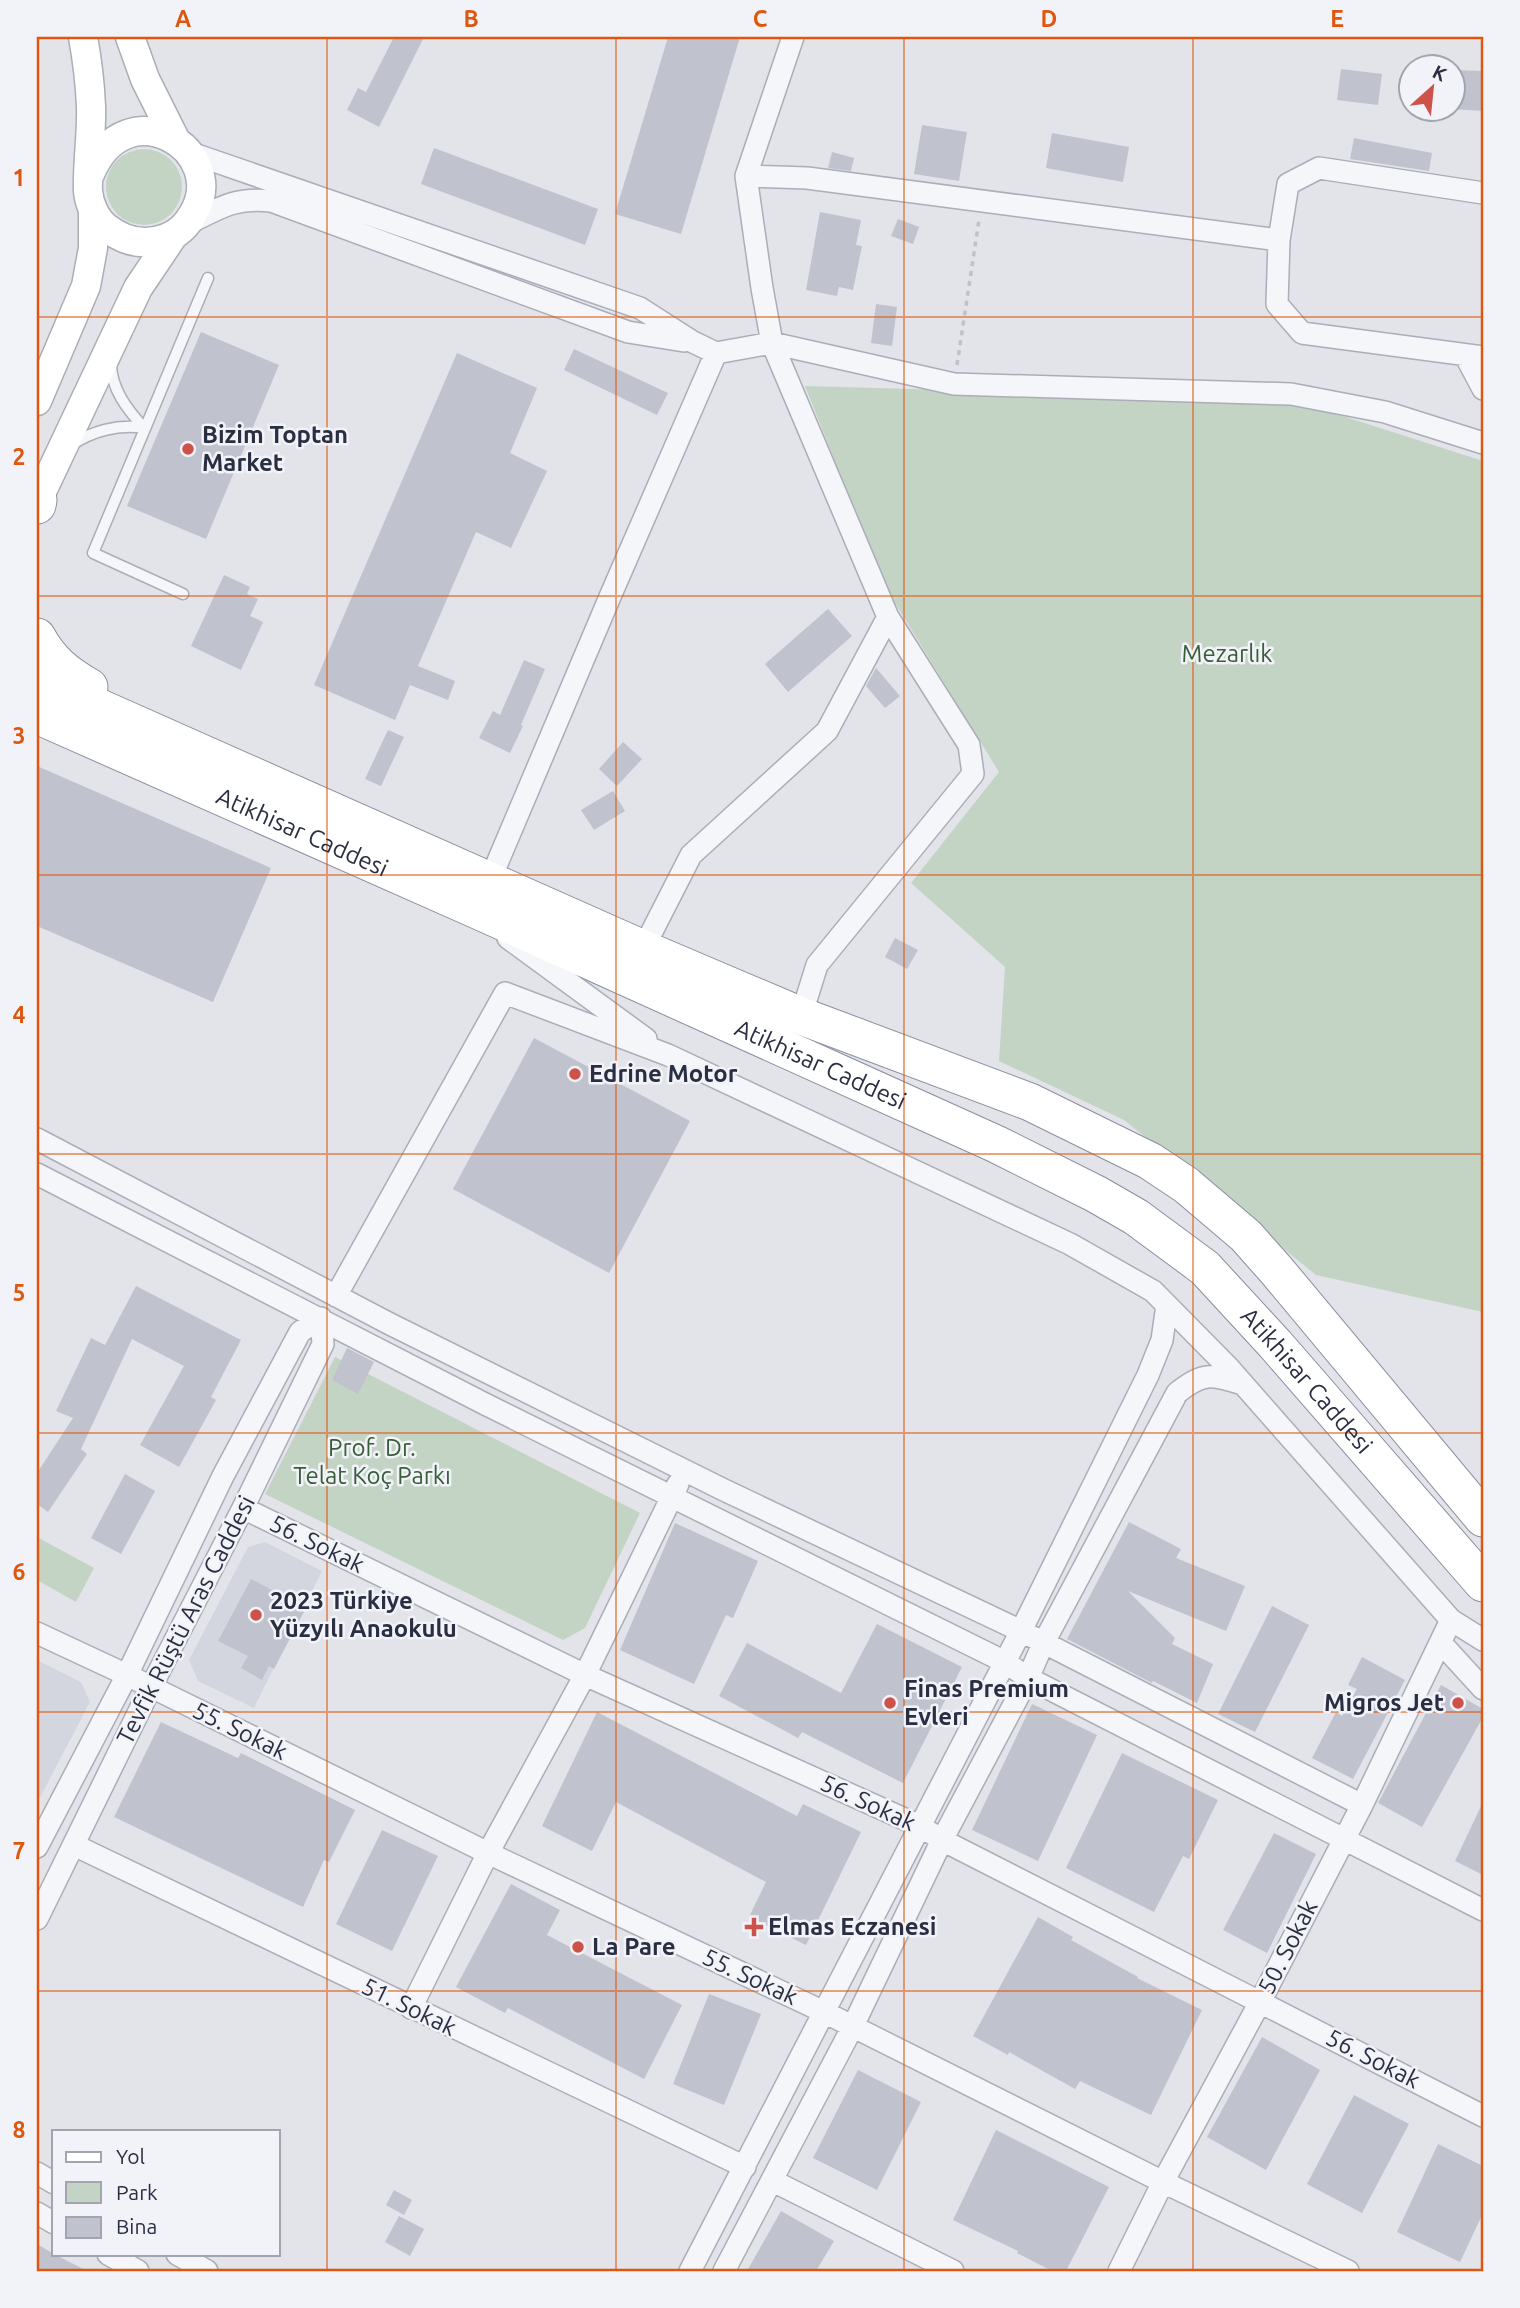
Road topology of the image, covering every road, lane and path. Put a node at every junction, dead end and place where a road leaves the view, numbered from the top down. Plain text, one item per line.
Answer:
1 (83, 37) edge
2 (130, 37) edge
3 (793, 37) edge
4 (182, 146) junction
5 (90, 174) junction
6 (746, 176) junction
7 (1483, 193) edge
8 (982, 201) junction
9 (93, 210) junction
10 (180, 230) junction
11 (1279, 240) junction
12 (208, 278) dead end
13 (693, 342) junction
14 (772, 343) junction
15 (111, 345) junction
16 (716, 353) junction
17 (1474, 356) edge
18 (954, 384) junction
19 (1483, 389) edge
20 (37, 401) edge
21 (144, 428) junction
22 (1483, 443) edge
23 (60, 454) junction
24 (37, 502) edge
25 (183, 594) dead end
26 (888, 617) junction
27 (37, 637) edge
28 (37, 680) edge
29 (37, 715) edge
30 (186, 746) junction
31 (487, 897) junction
32 (643, 949) junction
33 (801, 1016) junction
34 (668, 1055) junction
35 (37, 1139) edge
36 (37, 1174) edge
37 (337, 1296) junction
38 (1167, 1305) junction
39 (321, 1318) junction
40 (1243, 1384) junction
41 (685, 1470) junction
42 (673, 1497) junction
43 (243, 1508) junction
44 (1483, 1518) edge
45 (1483, 1583) edge
46 (1451, 1620) junction
47 (1021, 1632) junction
48 (37, 1633) edge
49 (1483, 1640) edge
50 (1441, 1643) junction
51 (1043, 1644) junction
52 (1005, 1662) junction
53 (127, 1675) junction
54 (585, 1675) junction
55 (1028, 1678) junction
56 (150, 1687) junction
57 (1483, 1689) edge
58 (1362, 1805) junction
59 (920, 1826) junction
60 (1344, 1839) junction
61 (942, 1840) junction
62 (74, 1845) junction
63 (37, 1847) edge
64 (488, 1853) junction
65 (1483, 1910) edge
66 (37, 1919) edge
67 (1260, 2002) junction
68 (411, 2008) junction
69 (824, 2012) junction
70 (852, 2028) junction
71 (1483, 2116) edge
72 (745, 2168) junction
73 (773, 2181) junction
74 (1163, 2182) junction
75 (112, 2256) edge
76 (181, 2256) edge
77 (138, 2271) edge
78 (207, 2271) edge
79 (691, 2271) edge
80 (724, 2271) edge
81 (953, 2271) edge
82 (1119, 2271) edge
83 (1348, 2271) edge

1 - 5 street
2 - 4 street
3 - 6 street
4 - 5 street
4 - 10 street
4 - 13 street
5 - 9 street
6 - 8 street
6 - 14 street
7 - 11 street
8 - 11 street
8 - 18 path
9 - 10 street
9 - 20 street
10 - 13 street
10 - 15 street
11 - 17 street
12 - 21 lane
13 - 16 street
14 - 16 street
14 - 18 street
14 - 26 street
15 - 21 lane
15 - 23 street
16 - 31 street
17 - 19 street
18 - 22 street
21 - 23 lane
21 - 25 lane
23 - 24 street
26 - 32 street
26 - 33 street
27 - 30 highway
28 - 30 highway, Atikhisar Caddesi
29 - 31 highway, Atikhisar Caddesi
30 - 31 highway, Atikhisar Caddesi
31 - 32 highway, Atikhisar Caddesi
31 - 34 street
31 - 45 highway, Atikhisar Caddesi
32 - 33 highway, Atikhisar Caddesi
33 - 44 highway, Atikhisar Caddesi
34 - 37 street
34 - 38 street
35 - 37 street
36 - 39 street
37 - 41 street
38 - 40 street
38 - 47 street
39 - 42 street
39 - 43 street, Tevfik Rüştü Aras Caddesi
39 - 53 street, Tevfik Rüştü Aras Caddesi
40 - 46 street
40 - 51 street
41 - 42 street
41 - 47 street
42 - 52 street
42 - 54 street
43 - 54 street, 56. Sokak
43 - 56 street, Tevfik Rüştü Aras Caddesi
46 - 49 street
46 - 50 street, 50. Sokak
47 - 51 street
47 - 52 street
48 - 53 street, 55. Sokak
50 - 57 street
50 - 58 street, 50. Sokak
51 - 55 street
51 - 58 street
52 - 55 street
52 - 59 street
53 - 56 street, 55. Sokak
53 - 63 street, Tevfik Rüştü Aras Caddesi
54 - 59 street, 56. Sokak
54 - 64 street
55 - 60 street
55 - 61 street
56 - 62 street, Tevfik Rüştü Aras Caddesi
56 - 64 street, 55. Sokak
58 - 60 street, 50. Sokak
59 - 61 street, 56. Sokak
59 - 69 street
60 - 65 street
60 - 67 street, 50. Sokak
61 - 67 street, 56. Sokak
61 - 70 street
62 - 66 street, Tevfik Rüştü Aras Caddesi
62 - 68 street, 51. Sokak
64 - 68 street
64 - 69 street, 55. Sokak
67 - 71 street, 56. Sokak
67 - 74 street, 50. Sokak
68 - 72 street, 51. Sokak
69 - 70 street, 55. Sokak
69 - 72 street
70 - 73 street
70 - 74 street, 55. Sokak
72 - 79 street
73 - 80 street
73 - 81 street
74 - 82 street, 50. Sokak
74 - 83 street, 55. Sokak
75 - 77 street
76 - 78 street

